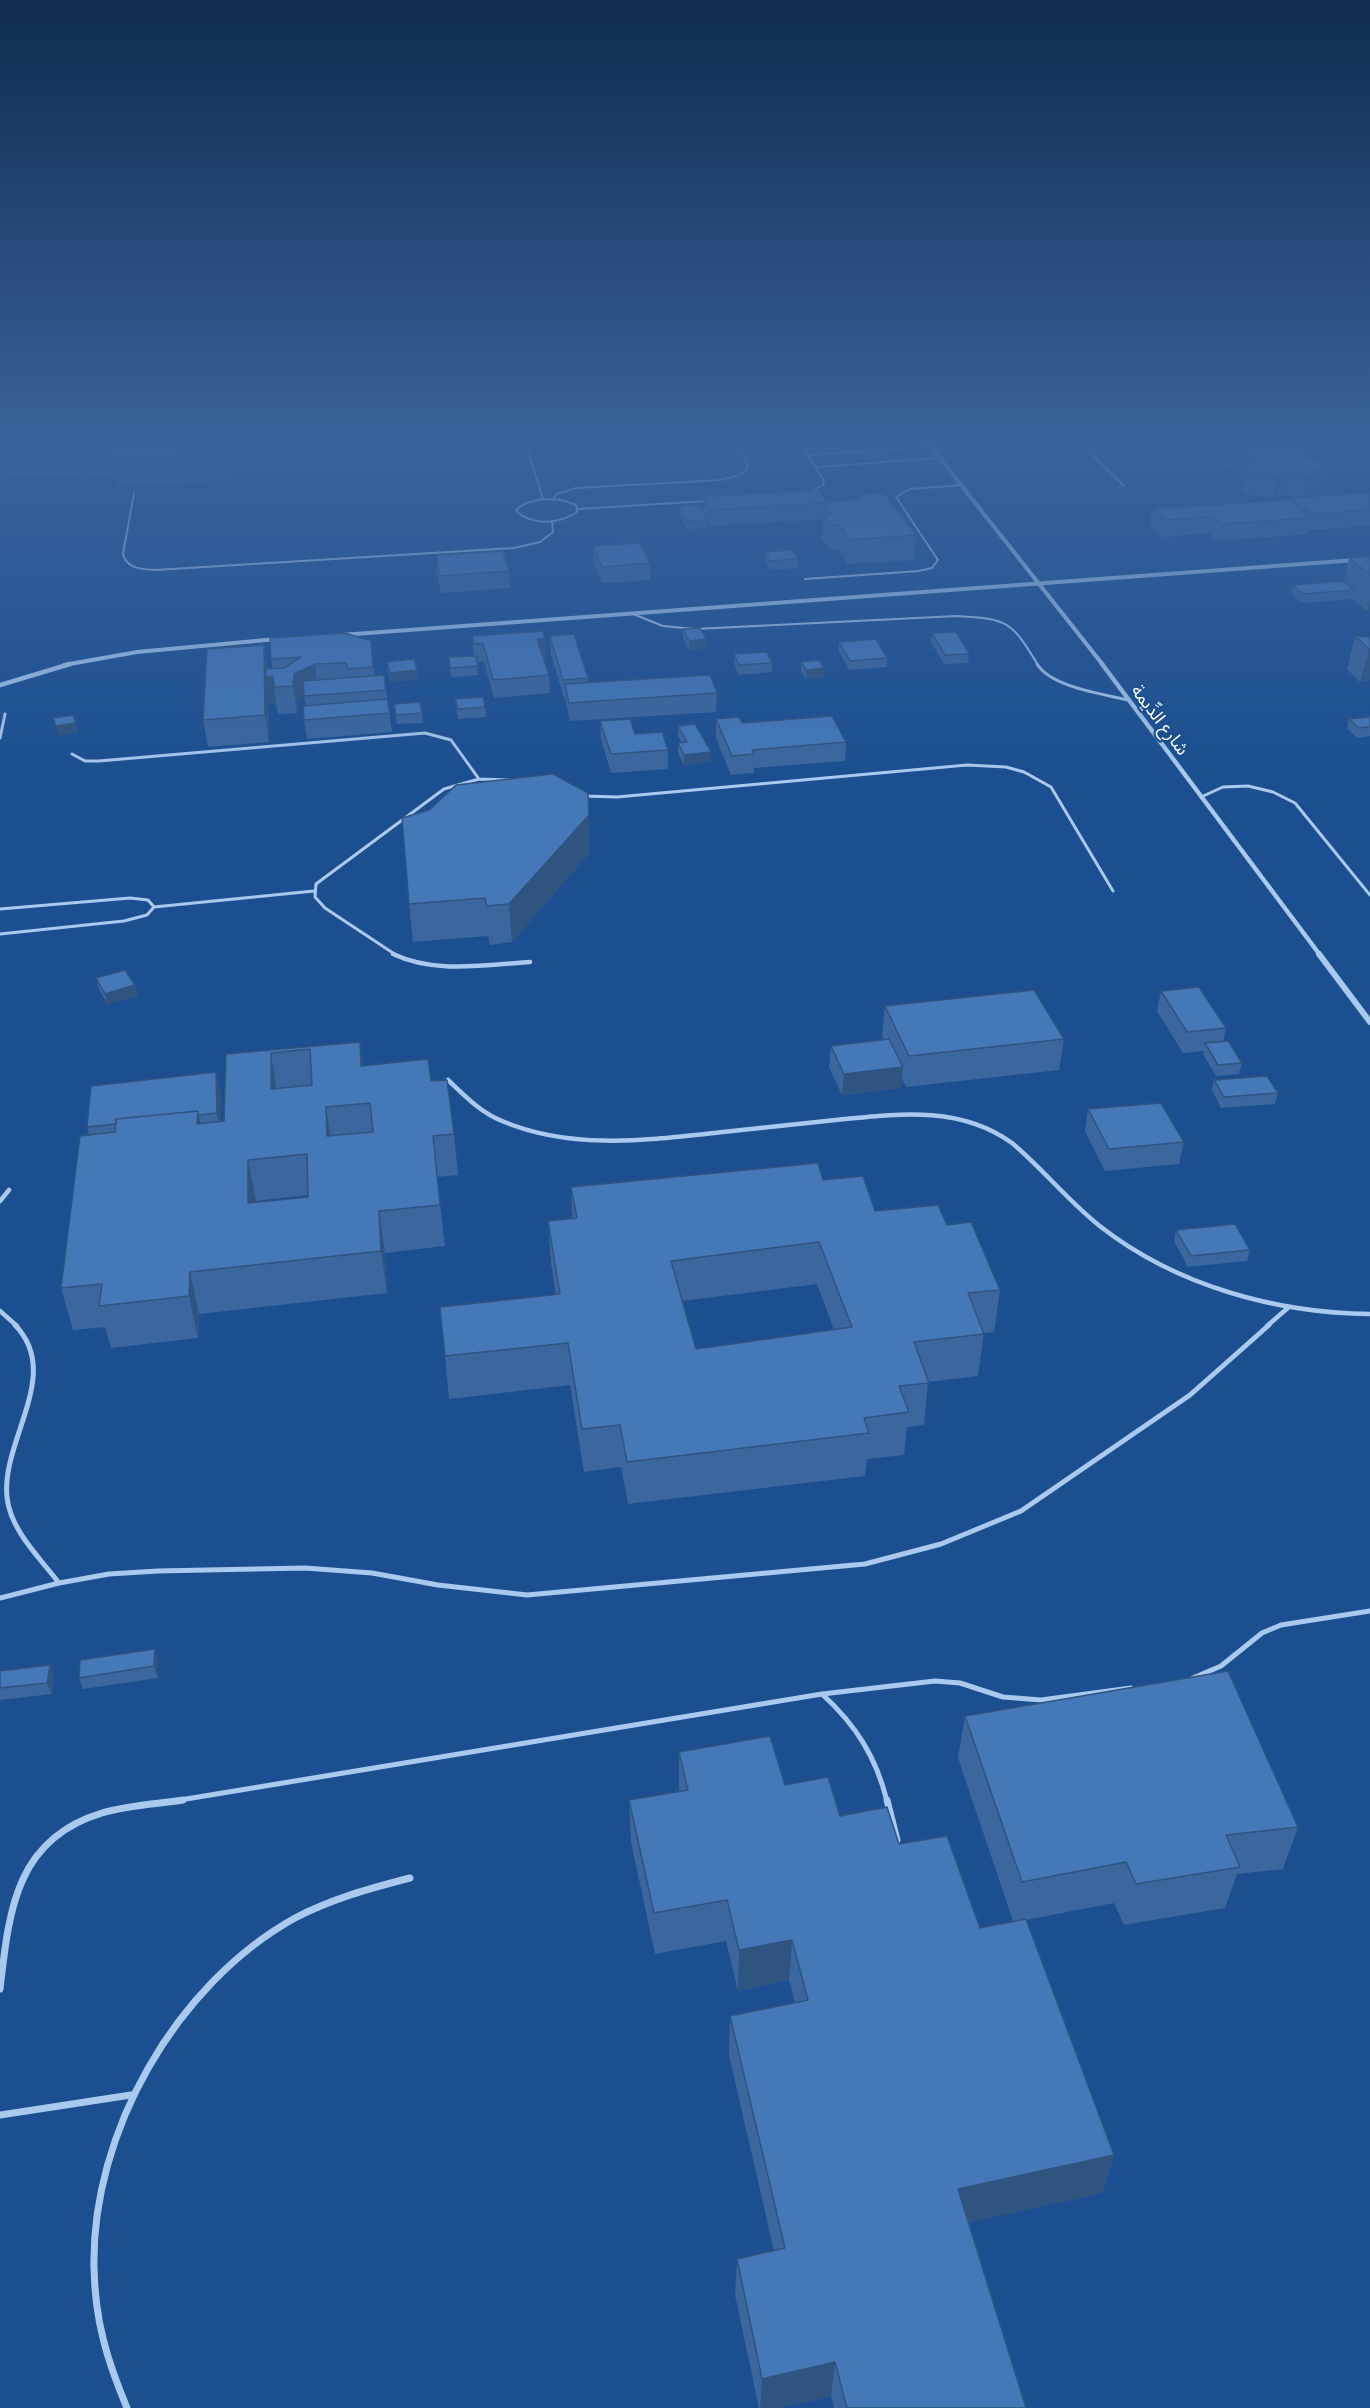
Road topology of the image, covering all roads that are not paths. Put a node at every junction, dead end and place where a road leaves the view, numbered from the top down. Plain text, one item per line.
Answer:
1 (124, 550) edge
2 (475, 550) edge
3 (931, 550) edge
4 (1014, 550) edge
5 (1370, 559) edge
6 (805, 579) dead end
7 (1040, 583) junction
8 (633, 614) junction
9 (336, 635) edge
10 (289, 638) edge
11 (0, 685) edge
12 (1128, 700) junction
13 (5, 714) dead end
14 (0, 738) edge
15 (72, 754) dead end
16 (478, 779) junction
17 (517, 781) edge
18 (578, 795) edge
19 (1201, 797) junction
20 (314, 891) junction
21 (1113, 891) dead end
22 (1370, 895) edge
23 (154, 907) junction
24 (0, 909) edge
25 (0, 934) edge
26 (530, 962) dead end
27 (1370, 1022) edge
28 (448, 1080) edge
29 (9, 1190) dead end
30 (0, 1201) edge
31 (1288, 1308) junction
32 (0, 1311) edge
33 (1370, 1314) edge
34 (59, 1583) junction
35 (0, 1598) edge
36 (1370, 1611) edge
37 (1186, 1680) edge
38 (1135, 1688) edge
39 (822, 1694) junction
40 (899, 1848) edge
41 (410, 1878) dead end
42 (0, 1989) edge
43 (131, 2095) junction
44 (0, 2115) edge
45 (127, 2408) edge

1 - 2 lane
3 - 6 lane
4 - 7 street, شارع الدِّيمة
5 - 7 street
7 - 8 street
7 - 12 street, شارع الدِّيمة
8 - 9 street
8 - 12 lane
10 - 11 street
12 - 19 street, شارع الدِّيمة
13 - 14 lane
15 - 16 lane
16 - 17 lane
16 - 20 lane
18 - 21 lane
19 - 22 lane
19 - 27 street, شارع الدِّيمة
20 - 23 lane
20 - 26 lane
23 - 24 lane
23 - 25 lane
28 - 31 lane
29 - 30 lane
31 - 33 lane
31 - 34 lane
32 - 34 lane
34 - 35 lane
36 - 37 lane
38 - 39 lane
39 - 40 lane
39 - 42 lane
41 - 43 lane
43 - 44 lane
43 - 45 lane

